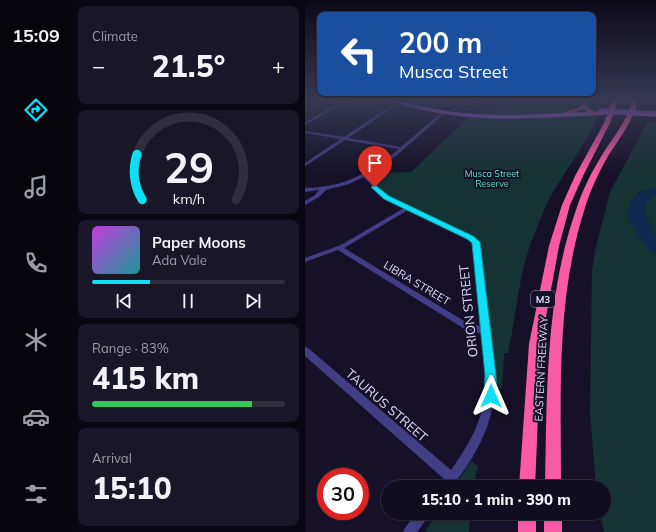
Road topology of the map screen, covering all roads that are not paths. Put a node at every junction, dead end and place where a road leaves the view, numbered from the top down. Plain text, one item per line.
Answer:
1 (365, 125) edge
2 (429, 125) edge
3 (606, 125) edge
4 (625, 125) edge
5 (305, 132) edge
6 (345, 138) junction
7 (402, 148) junction
8 (305, 165) edge
9 (365, 176) junction
10 (324, 188) junction
11 (305, 190) edge
12 (305, 203) edge
13 (408, 208) junction
14 (339, 248) junction
15 (305, 260) edge
16 (485, 330) junction
17 (305, 351) edge
18 (452, 478) joint
19 (527, 480) edge
20 (553, 480) edge
21 (418, 520) edge
22 (527, 520) edge
23 (553, 520) edge
24 (409, 532) edge
25 (527, 532) edge
26 (553, 532) edge

1 - 6 street
2 - 7 street
3 - 19 highway, EASTERN FREEWAY / M3
4 - 20 highway, EASTERN FREEWAY / M3
5 - 6 street
6 - 7 street
6 - 8 street
7 - 9 street
9 - 10 street
9 - 13 street
10 - 11 street
10 - 12 street
13 - 14 street
13 - 16 street, ORION STREET
14 - 15 street
14 - 16 street, LIBRA STREET
16 - 18 street, ORION STREET
17 - 18 street, TAURUS STREET
21 - 24 street
22 - 25 highway
23 - 26 highway

